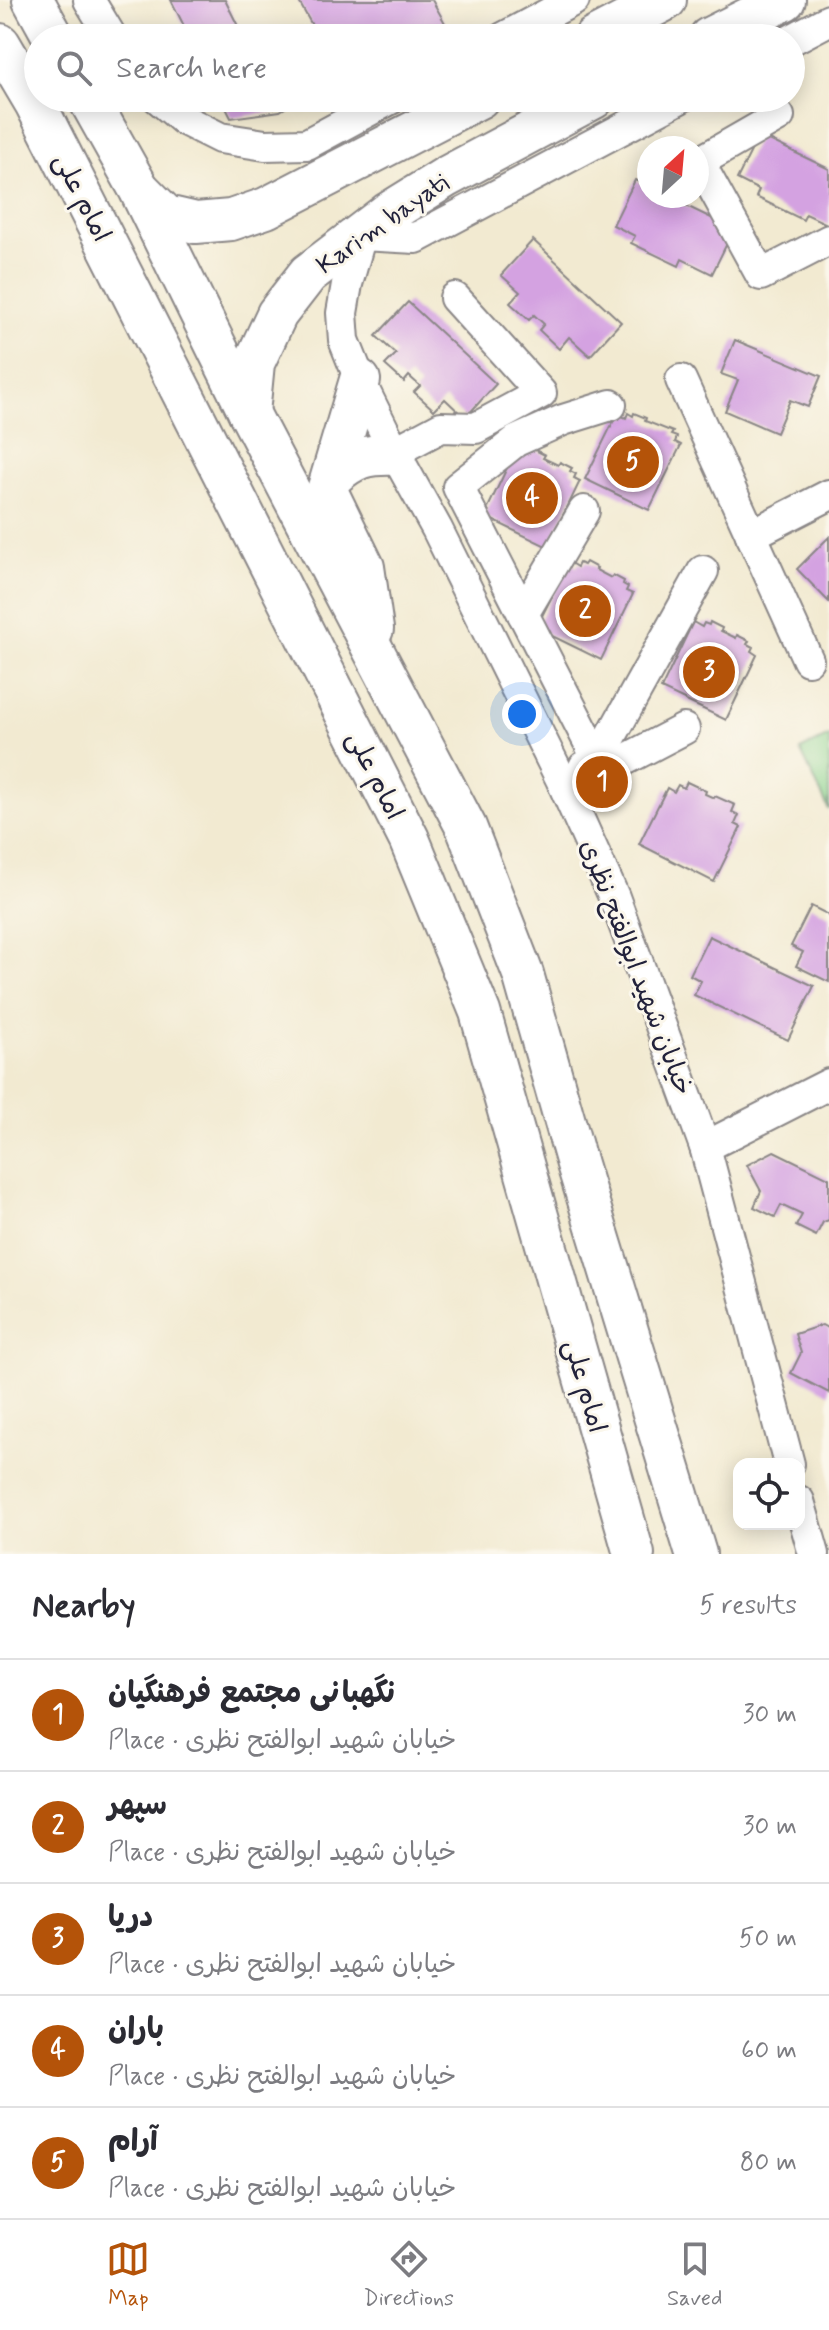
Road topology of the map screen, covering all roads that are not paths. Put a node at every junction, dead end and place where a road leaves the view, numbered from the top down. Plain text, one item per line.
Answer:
1 (33, 0) edge
2 (89, 0) edge
3 (574, 0) edge
4 (666, 0) edge
5 (785, 0) edge
6 (46, 24) edge
7 (104, 24) edge
8 (529, 24) edge
9 (621, 24) edge
10 (743, 24) edge
11 (827, 26) edge
12 (805, 35) edge
13 (0, 44) edge
14 (24, 84) edge
15 (40, 112) edge
16 (96, 112) edge
17 (175, 112) edge
18 (366, 112) edge
19 (452, 112) edge
20 (536, 112) edge
21 (654, 112) edge
22 (779, 116) dead end
23 (139, 189) junction
24 (361, 235) junction
25 (829, 240) edge
26 (455, 298) dead end
27 (360, 380) junction
28 (681, 380) dead end
29 (611, 405) dead end
30 (249, 413) junction
31 (395, 454) junction
32 (330, 484) junction
33 (829, 495) edge
34 (584, 511) dead end
35 (751, 535) junction
36 (703, 571) dead end
37 (523, 614) junction
38 (808, 660) dead end
39 (380, 664) junction
40 (684, 729) dead end
41 (598, 760) junction
42 (561, 779) junction
43 (829, 1084) edge
44 (705, 1147) junction
45 (787, 1458) edge
46 (805, 1522) edge
47 (634, 1554) edge
48 (696, 1554) edge
49 (814, 1554) edge

1 - 6 main road
2 - 7 street
3 - 8 street
4 - 9 main road
5 - 10 main road
11 - 12 street
13 - 14 main road, امام علی
15 - 47 main road, امام علی
16 - 23 main road, امام علی
17 - 18 street
19 - 23 main road
20 - 24 main road, Karim bayati
21 - 24 street
22 - 25 street
23 - 30 main road, امام علی
24 - 27 street, خیابان شهید ابوالفتح نظری
24 - 30 main road, Karim bayati
26 - 31 street
27 - 31 street, خیابان شهید ابوالفتح نظری
27 - 32 main road
28 - 35 street
29 - 37 street
30 - 39 main road, امام علی
31 - 32 main road
31 - 42 street, خیابان شهید ابوالفتح نظری
32 - 39 main road
33 - 35 street
34 - 37 street
35 - 38 street
36 - 41 street
37 - 41 street
39 - 48 main road, امام علی
40 - 41 street
41 - 42 street
42 - 44 street, خیابان شهید ابوالفتح نظری
43 - 44 street
44 - 45 street, خیابان شهید ابوالفتح نظری
46 - 49 street

